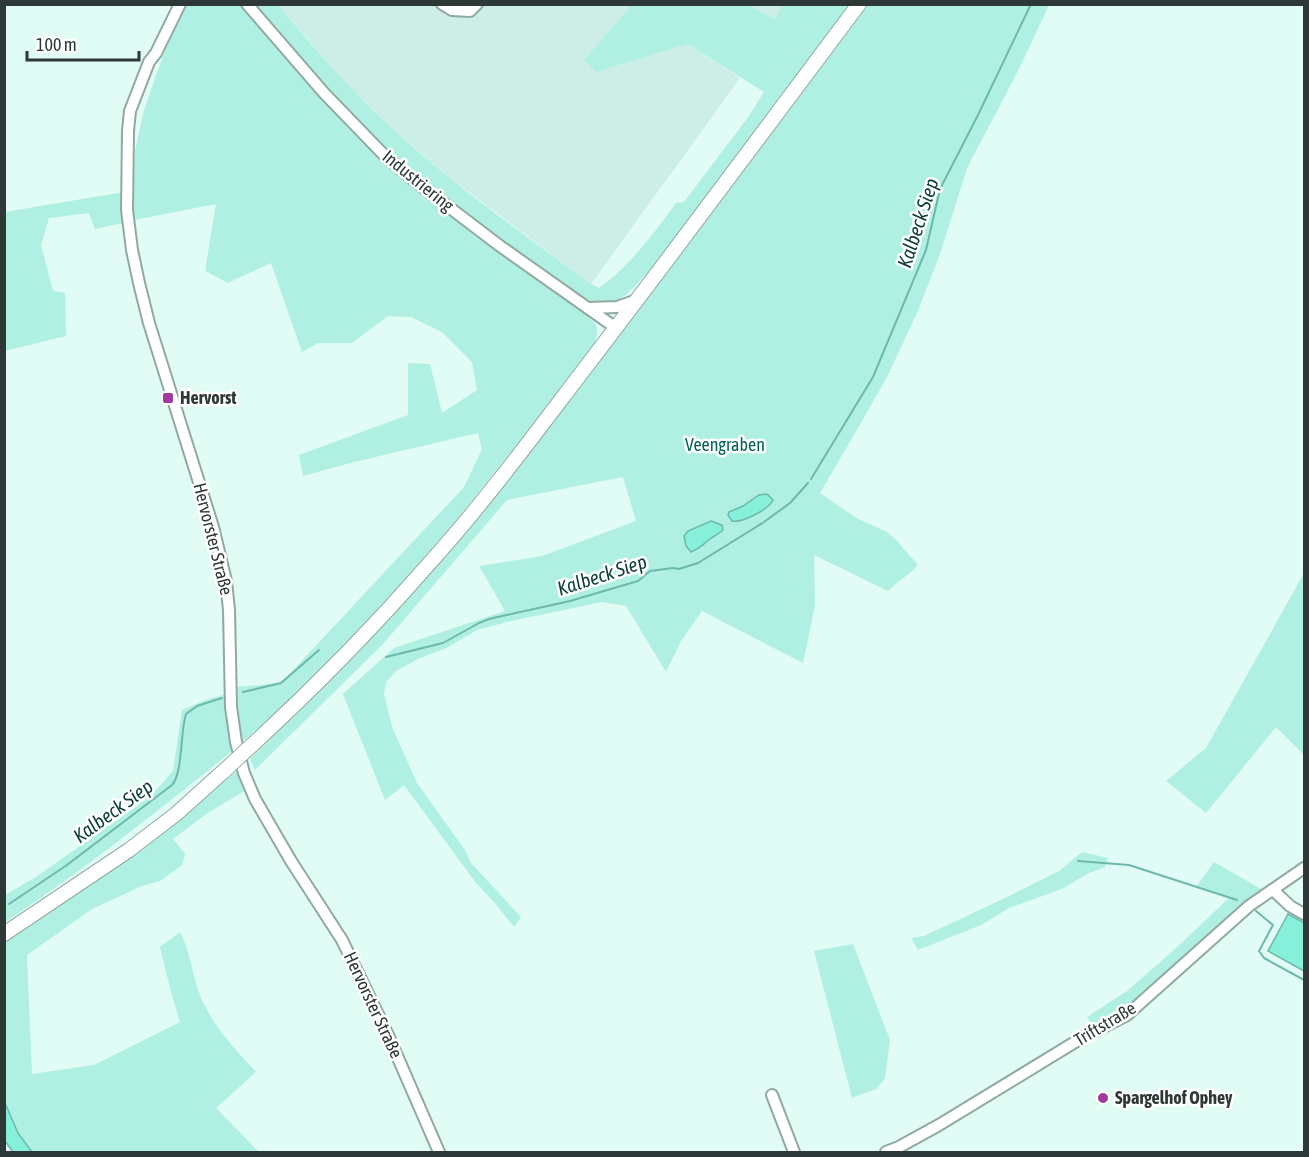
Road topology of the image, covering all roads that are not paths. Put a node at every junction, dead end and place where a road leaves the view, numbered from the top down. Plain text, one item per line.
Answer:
1 (180, 4) edge
2 (247, 4) edge
3 (442, 4) edge
4 (477, 4) edge
5 (859, 4) edge
6 (637, 300) junction
7 (588, 308) junction
8 (616, 328) junction
9 (1305, 868) edge
10 (1273, 890) junction
11 (1305, 914) edge
12 (4, 934) edge
13 (771, 1095) dead end
14 (439, 1152) edge
15 (794, 1152) edge
16 (886, 1152) edge

1 - 14 street, Hervorster Straße
2 - 7 street, Industriering
3 - 4 street
5 - 6 main road
6 - 7 street
6 - 8 main road
7 - 8 street, Industriering
8 - 12 main road, bridge
9 - 10 street, Triftstraße
10 - 11 street
10 - 16 street, Triftstraße
13 - 15 street

